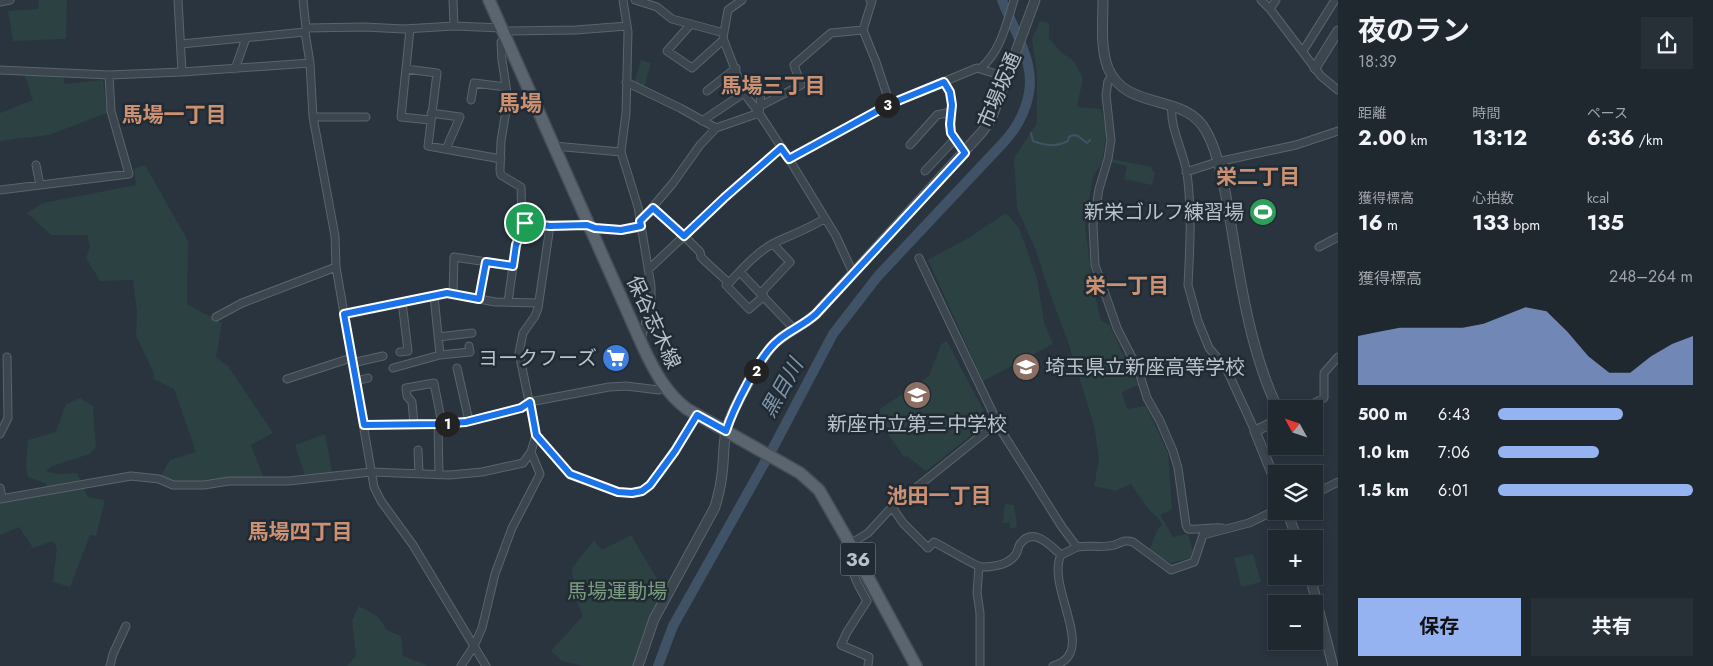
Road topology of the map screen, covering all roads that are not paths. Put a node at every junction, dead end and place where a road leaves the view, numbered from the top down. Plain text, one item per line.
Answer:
1 (10, 0) edge
2 (178, 0) edge
3 (303, 0) edge
4 (453, 0) edge
5 (489, 0) edge
6 (623, 0) edge
7 (635, 0) edge
8 (742, 0) edge
9 (872, 0) edge
10 (1014, 0) edge
11 (1035, 0) edge
12 (1103, 0) edge
13 (1261, 0) edge
14 (1276, 0) edge
15 (1335, 0) edge
16 (0, 2) edge
17 (648, 2) edge
18 (1270, 9) junction
19 (691, 24) junction
20 (454, 26) junction
21 (627, 26) junction
22 (410, 29) junction
23 (305, 30) junction
24 (863, 30) junction
25 (1338, 31) edge
26 (504, 32) junction
27 (724, 36) junction
28 (246, 38) junction
29 (181, 44) junction
30 (1303, 52) junction
31 (310, 63) junction
32 (736, 68) junction
33 (981, 68) junction
34 (1315, 68) junction
35 (235, 69) junction
36 (406, 69) junction
37 (0, 70) edge
38 (182, 72) junction
39 (1007, 74) junction
40 (110, 75) junction
41 (1113, 77) junction
42 (761, 79) dead end
43 (626, 82) junction
44 (944, 82) junction
45 (506, 87) junction
46 (1338, 90) edge
47 (707, 91) dead end
48 (744, 93) junction
49 (471, 100) dead end
50 (890, 104) junction
51 (1172, 106) junction
52 (760, 109) junction
53 (951, 112) junction
54 (313, 117) junction
55 (366, 117) dead end
56 (431, 117) junction
57 (702, 121) junction
58 (716, 128) junction
59 (1338, 131) edge
60 (955, 139) junction
61 (910, 145) dead end
62 (554, 146) junction
63 (781, 148) junction
64 (446, 149) junction
65 (621, 152) junction
66 (965, 153) junction
67 (501, 159) junction
68 (789, 159) junction
69 (1218, 162) junction
70 (36, 165) dead end
71 (925, 171) dead end
72 (1186, 172) junction
73 (40, 185) junction
74 (0, 190) edge
75 (653, 208) junction
76 (824, 218) junction
77 (525, 223) junction
78 (641, 224) junction
79 (550, 226) junction
80 (590, 226) junction
81 (684, 236) junction
82 (1338, 237) edge
83 (773, 244) junction
84 (1319, 247) dead end
85 (919, 258) dead end
86 (486, 262) junction
87 (513, 266) junction
88 (336, 267) junction
89 (649, 269) junction
90 (740, 272) junction
91 (853, 273) junction
92 (729, 282) junction
93 (453, 294) junction
94 (762, 294) junction
95 (434, 296) junction
96 (479, 299) junction
97 (402, 302) junction
98 (508, 302) junction
99 (538, 303) junction
100 (344, 314) junction
101 (216, 317) dead end
102 (794, 330) junction
103 (472, 333) dead end
104 (438, 337) junction
105 (640, 340) junction
106 (469, 346) dead end
107 (400, 352) dead end
108 (440, 355) junction
109 (383, 356) dead end
110 (7, 357) dead end
111 (1338, 357) edge
112 (352, 360) junction
113 (393, 368) dead end
114 (457, 368) dead end
115 (368, 378) dead end
116 (287, 379) dead end
117 (356, 381) junction
118 (664, 386) junction
119 (1274, 400) edge
120 (1320, 400) edge
121 (530, 402) junction
122 (697, 415) junction
123 (469, 421) junction
124 (998, 422) junction
125 (414, 424) junction
126 (440, 424) junction
127 (364, 425) junction
128 (1268, 425) edge
129 (726, 431) junction
130 (1255, 431) junction
131 (0, 434) edge
132 (536, 435) junction
133 (418, 450) dead end
134 (531, 452) junction
135 (1269, 465) edge
136 (371, 472) junction
137 (419, 474) junction
138 (439, 475) junction
139 (1338, 482) edge
140 (0, 488) edge
141 (1323, 490) edge
142 (1, 498) edge
143 (892, 507) junction
144 (1268, 514) edge
145 (1230, 529) junction
146 (1076, 547) junction
147 (852, 548) junction
148 (1061, 555) junction
149 (980, 566) junction
150 (1312, 585) edge
151 (126, 626) dead end
152 (474, 646) junction
153 (110, 666) edge
154 (461, 666) edge
155 (486, 666) edge
156 (638, 666) edge
157 (868, 666) edge
158 (916, 666) edge
159 (980, 666) edge
160 (1053, 666) edge
161 (1332, 666) edge

1 - 16 street
2 - 29 street
3 - 23 street
4 - 20 street
5 - 26 main road, 保谷志木線 / 36
6 - 21 street
7 - 17 street
8 - 27 street
9 - 24 street
10 - 33 street
11 - 39 street, 市場坂通
12 - 41 street
13 - 18 street
14 - 18 street
15 - 30 street
17 - 19 street
18 - 30 street
19 - 27 street
19 - 27 street
20 - 22 street
20 - 26 street
21 - 26 street
21 - 43 street
22 - 23 street
22 - 36 street
23 - 28 street
23 - 31 street
24 - 50 street
24 - 52 street
25 - 34 street
26 - 45 street
26 - 62 main road, 保谷志木線 / 36
27 - 32 street
28 - 29 street
28 - 35 street
29 - 38 street
30 - 34 street
31 - 35 street
31 - 54 street
32 - 47 street
32 - 48 street
33 - 39 street
33 - 44 street
34 - 46 street
35 - 38 street
36 - 56 street
36 - 56 street
37 - 40 street
38 - 40 street
39 - 66 street, 市場坂通
40 - 73 street
41 - 51 street
41 - 145 street
42 - 52 street
43 - 57 street
43 - 65 street
44 - 50 street
44 - 53 street
45 - 49 street
45 - 67 street
48 - 52 street
48 - 57 street
50 - 68 street
51 - 69 street
51 - 72 street
52 - 58 street
52 - 63 street
53 - 60 street
53 - 61 street
54 - 55 street
54 - 88 street
56 - 64 street
56 - 64 street
57 - 58 street
58 - 75 street
59 - 69 street
60 - 66 street
60 - 71 street
62 - 65 street
62 - 80 main road, 保谷志木線 / 36
63 - 68 street
63 - 81 street
64 - 67 street
65 - 78 street
66 - 91 street, 市場坂通
67 - 77 street
68 - 76 street
69 - 72 street
69 - 119 street
70 - 73 street
72 - 130 street
73 - 74 street
75 - 78 street
75 - 81 street
76 - 83 street
76 - 91 street
77 - 79 street
77 - 87 street
78 - 80 street
78 - 89 street
79 - 80 street
79 - 99 street
80 - 105 main road, 保谷志木線 / 36
81 - 89 street
81 - 92 street
82 - 84 street
83 - 90 street
83 - 94 street
85 - 124 street
86 - 87 street
86 - 93 street
86 - 96 street
87 - 98 street
88 - 100 street
88 - 101 street
89 - 105 street
90 - 92 street
90 - 94 street
91 - 102 street, 市場坂通
92 - 94 street
93 - 95 street
93 - 96 street
94 - 102 street
95 - 97 street
95 - 104 street
96 - 98 street
97 - 100 street
97 - 107 street
98 - 99 street
99 - 121 street
100 - 112 street
102 - 129 street, 市場坂通
103 - 104 street
104 - 108 street
105 - 118 main road, 保谷志木線 / 36
106 - 108 street
108 - 113 street
109 - 112 street
110 - 131 street
111 - 120 street
112 - 116 street
112 - 117 street
114 - 123 street
115 - 117 street
117 - 127 street
118 - 121 street
118 - 122 main road, 保谷志木線 / 36
121 - 123 street
121 - 132 street
122 - 129 main road, 保谷志木線 / 36
122 - 132 street
123 - 126 street
124 - 143 street
124 - 146 street
125 - 126 street
125 - 126 street
125 - 127 street
126 - 138 street
127 - 136 street
128 - 130 street
129 - 147 main road, 保谷志木線 / 36
129 - 156 street, 市場坂通
130 - 135 street
132 - 134 street
133 - 137 street
134 - 138 street
134 - 152 street
136 - 137 street
136 - 142 street
136 - 152 street
137 - 138 street
139 - 141 street
140 - 142 street
143 - 147 street
143 - 149 street
144 - 145 street
145 - 146 street
146 - 148 street
147 - 157 street
147 - 158 main road, 保谷志木線 / 36
148 - 149 street
148 - 160 street
149 - 159 street
150 - 161 street
151 - 153 street
152 - 154 street
152 - 155 street

